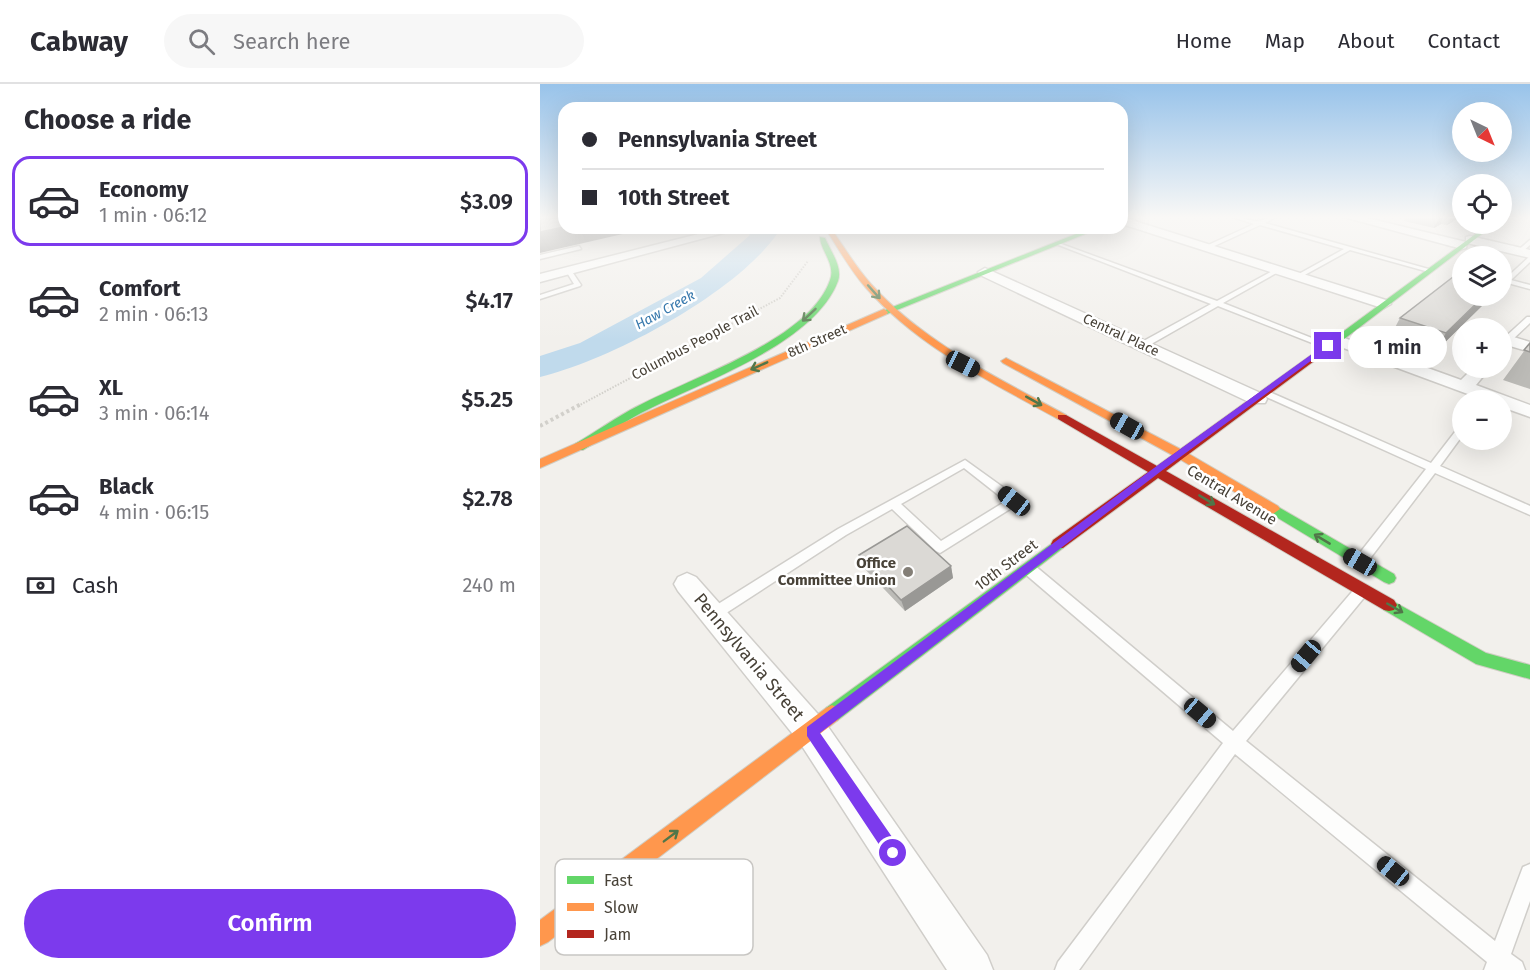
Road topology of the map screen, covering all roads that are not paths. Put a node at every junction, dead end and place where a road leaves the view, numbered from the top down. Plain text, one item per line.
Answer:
1 (542, 257) edge
2 (623, 257) edge
3 (831, 257) edge
4 (848, 257) edge
5 (1022, 257) edge
6 (1096, 257) edge
7 (1239, 257) edge
8 (1333, 257) edge
9 (1381, 257) edge
10 (1447, 257) edge
11 (1524, 257) edge
12 (550, 266) dead end
13 (1278, 270) junction
14 (1430, 270) junction
15 (569, 271) junction
16 (985, 272) junction
17 (1299, 276) junction
18 (540, 278) edge
19 (899, 286) dead end
20 (1530, 287) edge
21 (540, 297) edge
22 (913, 300) junction
23 (1215, 303) junction
24 (1384, 304) junction
25 (890, 309) junction
26 (925, 310) dead end
27 (1530, 319) edge
28 (1512, 336) edge
29 (1332, 343) junction
30 (1512, 344) edge
31 (1143, 345) junction
32 (1530, 347) edge
33 (988, 353) dead end
34 (1473, 378) edge
35 (1464, 387) junction
36 (1471, 390) edge
37 (1261, 396) junction
38 (1512, 406) edge
39 (1530, 411) edge
40 (1452, 444) edge
41 (579, 447) junction
42 (1180, 454) junction
43 (540, 464) edge
44 (1434, 468) junction
45 (1157, 470) junction
46 (893, 504) junction
47 (1530, 511) edge
48 (1360, 562) junction
49 (1029, 569) junction
50 (687, 584) dead end
51 (1399, 584) dead end
52 (1362, 589) junction
53 (712, 615) junction
54 (1504, 648) dead end
55 (1530, 672) edge
56 (812, 732) junction
57 (1234, 742) junction
58 (641, 859) edge
59 (1530, 874) edge
60 (555, 923) edge
61 (540, 934) edge
62 (1503, 966) edge
63 (972, 970) edge
64 (1066, 970) edge

1 - 12 lane
2 - 15 street
3 -> 41 main road
4 -> 25 main road, Central Avenue
5 - 16 main road, 8th Street
6 - 23 lane
7 - 13 street
8 - 17 lane
9 - 14 lane
10 - 14 main road, 10th Street
11 - 20 lane
13 - 17 street
13 - 23 lane
14 - 24 main road, 10th Street
15 - 18 street
15 - 21 lane
16 - 22 main road, 8th Street
16 - 31 street, Central Place
17 - 24 street
19 - 22 main road
22 - 25 main road, 8th Street
22 - 26 main road
23 - 29 lane
23 - 31 lane
24 - 29 main road, 10th Street
25 -> 41 main road, 8th Street
25 -> 45 main road, Central Avenue
27 - 28 lane
29 - 35 street
29 - 37 main road, 10th Street
30 - 32 street
31 - 37 street, Central Place
33 - 42 main road, Central Avenue
34 - 35 street
35 - 36 street
37 - 42 main road, 10th Street
37 - 44 lane
38 - 39 street
40 - 44 lane
41 - 43 main road, 8th Street
42 - 45 main road, 10th Street
48 -> 42 main road, Central Avenue
44 - 47 lane
44 - 48 lane
45 - 49 main road, 10th Street
45 -> 52 main road, Central Avenue
46 - 46 lane
46 - 53 lane
48 - 51 main road, Central Avenue
49 - 56 main road, 10th Street
49 - 57 lane
50 - 53 street, Pennsylvania Street
52 -> 55 main road, Central Avenue
52 - 57 lane
53 - 56 street, Pennsylvania Street
54 - 55 main road, Central Avenue
58 -> 56 main road, 10th Street
56 - 63 street, Pennsylvania Street
57 - 62 lane
57 - 64 lane
59 - 62 lane
61 -> 60 main road, 10th Street

